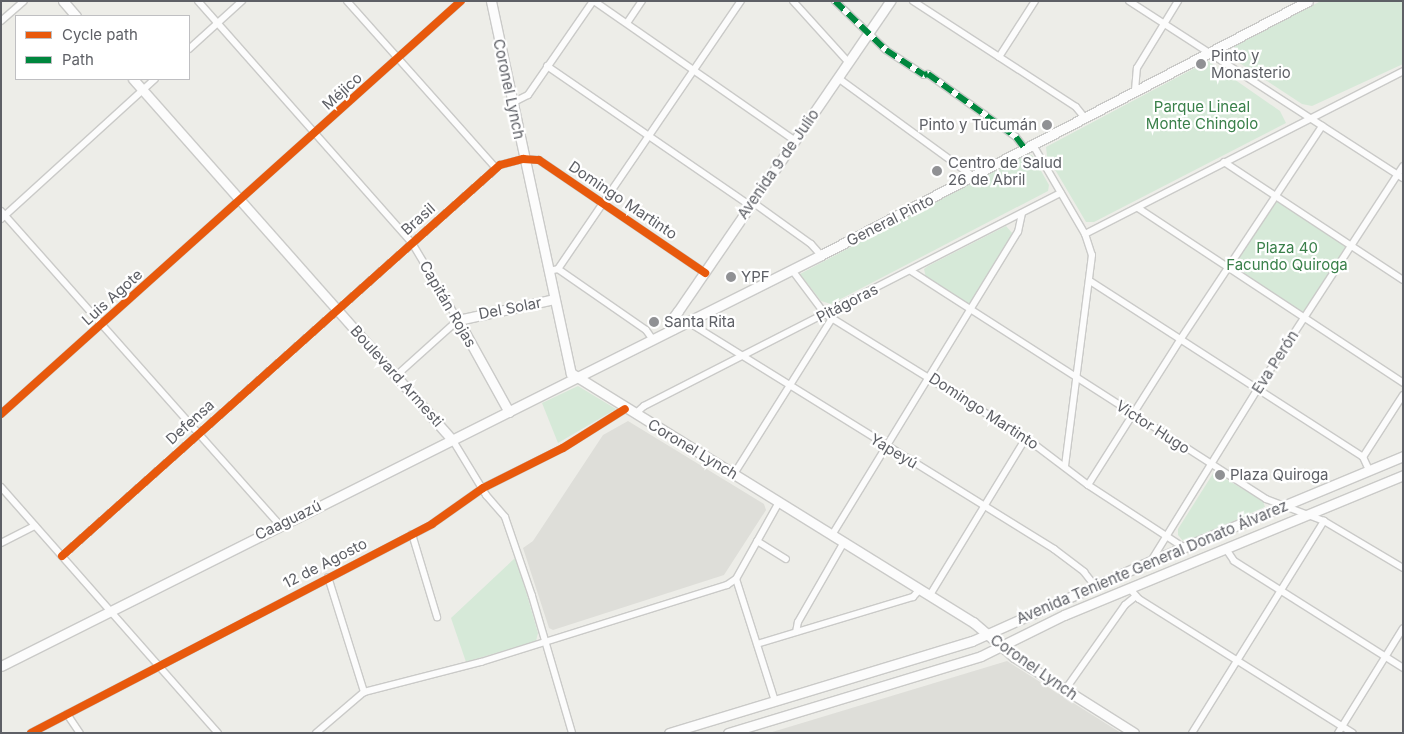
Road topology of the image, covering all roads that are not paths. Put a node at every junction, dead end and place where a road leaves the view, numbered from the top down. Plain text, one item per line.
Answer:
1 (24, 1) edge
2 (63, 1) edge
3 (198, 1) edge
4 (242, 1) edge
5 (347, 1) edge
6 (461, 1) edge
7 (491, 1) edge
8 (593, 1) edge
9 (642, 1) edge
10 (741, 1) edge
11 (793, 1) edge
12 (835, 1) edge
13 (890, 1) edge
14 (912, 1) edge
15 (1035, 1) edge
16 (1129, 1) edge
17 (1178, 1) edge
18 (1308, 1) edge
19 (75, 15) edge
20 (1, 21) edge
21 (628, 23) junction
22 (1163, 23) junction
23 (217, 24) junction
24 (869, 34) junction
25 (190, 48) edge
26 (1208, 52) junction
27 (999, 57) junction
28 (398, 59) junction
29 (849, 63) junction
30 (547, 66) junction
31 (694, 70) junction
32 (1403, 71) edge
33 (838, 78) junction
34 (134, 80) edge
35 (153, 80) edge
36 (142, 89) junction
37 (1135, 90) junction
38 (512, 103) junction
39 (1084, 117) junction
40 (1310, 118) junction
41 (1322, 126) junction
42 (316, 133) junction
43 (648, 136) junction
44 (794, 140) junction
45 (1029, 147) junction
46 (523, 159) junction
47 (1224, 162) junction
48 (1403, 166) edge
49 (496, 168) junction
50 (1400, 176) edge
51 (974, 177) junction
52 (1061, 193) junction
53 (1274, 196) junction
54 (241, 200) junction
55 (602, 203) junction
56 (750, 203) junction
57 (1138, 208) junction
58 (1022, 213) junction
59 (2, 215) edge
60 (1085, 234) junction
61 (412, 242) junction
62 (1351, 245) junction
63 (821, 255) junction
64 (558, 268) junction
65 (1227, 268) junction
66 (792, 270) junction
67 (548, 271) junction
68 (911, 271) junction
69 (705, 273) junction
70 (1403, 280) edge
71 (1090, 281) junction
72 (554, 299) junction
73 (336, 309) junction
74 (971, 311) junction
75 (825, 314) junction
76 (833, 316) junction
77 (1304, 319) junction
78 (458, 320) junction
79 (688, 322) junction
80 (102, 324) junction
81 (673, 329) junction
82 (653, 340) junction
83 (1180, 340) junction
84 (743, 356) junction
85 (397, 375) junction
86 (931, 376) junction
87 (1076, 377) junction
88 (576, 378) junction
89 (1403, 382) edge
90 (790, 386) junction
91 (1257, 390) junction
92 (1403, 395) edge
93 (625, 408) junction
94 (509, 412) junction
95 (1133, 413) junction
96 (1, 414) edge
97 (635, 414) junction
98 (199, 433) junction
99 (1026, 438) junction
100 (452, 439) junction
101 (886, 446) junction
102 (1403, 456) edge
103 (1363, 457) junction
104 (1065, 465) junction
105 (1213, 465) junction
106 (1369, 470) junction
107 (734, 474) junction
108 (1403, 475) edge
109 (1088, 485) junction
110 (1, 487) edge
111 (484, 488) junction
112 (779, 502) junction
113 (985, 506) junction
114 (1282, 507) junction
115 (1306, 514) junction
116 (1324, 521) junction
117 (279, 524) junction
118 (35, 526) junction
119 (412, 534) junction
120 (832, 535) junction
121 (1165, 537) junction
122 (757, 541) junction
123 (844, 542) junction
124 (1, 543) edge
125 (1183, 547) junction
126 (1226, 549) junction
127 (62, 556) junction
128 (786, 559) dead end
129 (1151, 560) junction
130 (1403, 568) edge
131 (328, 577) junction
132 (736, 579) junction
133 (1095, 586) junction
134 (920, 589) junction
135 (1280, 590) junction
136 (1133, 592) junction
137 (1119, 594) junction
138 (930, 595) junction
139 (1125, 604) junction
140 (110, 610) junction
141 (437, 617) dead end
142 (1403, 628) edge
143 (796, 632) junction
144 (987, 634) junction
145 (545, 642) junction
146 (757, 644) junction
147 (1001, 646) junction
148 (1386, 657) junction
149 (1237, 661) junction
150 (1, 666) edge
151 (159, 666) junction
152 (1403, 668) edge
153 (1065, 690) junction
154 (364, 692) junction
155 (776, 701) junction
156 (67, 714) junction
157 (1342, 726) junction
158 (31, 733) edge
159 (80, 733) edge
160 (218, 733) edge
161 (316, 733) edge
162 (572, 733) edge
163 (669, 733) edge
164 (728, 733) edge
165 (1134, 733) edge
166 (1192, 733) edge
167 (1338, 733) edge
168 (1353, 733) edge

1 - 20 street
2 - 19 main road
3 - 23 street, Capitán Rojas
4 - 23 street
5 - 28 street
6 - 28 street, Méjico
7 - 38 main road, Coronel Lynch
8 - 21 street
8 - 30 street
9 - 21 street
10 - 31 street
11 - 29 street
12 - 24 street
13 - 24 main road, Avenida 9 de Julio
14 - 27 street
15 - 27 street
16 - 22 street
17 - 22 street
18 - 26 main road, General Pinto
21 - 31 street
22 - 26 street
22 - 37 street
23 - 25 street
23 - 42 street, Capitán Rojas
24 - 29 main road, Avenida 9 de Julio
24 - 45 street
26 - 37 main road, General Pinto
26 - 40 street
27 - 39 street
28 - 42 street, Méjico
28 - 49 street
29 - 33 main road, Avenida 9 de Julio
30 - 38 street
30 - 43 street
31 - 43 street
31 - 44 street
32 - 40 street
33 - 44 main road, Avenida 9 de Julio
33 - 51 street
34 - 36 main road, Boulevard Armesti
35 - 36 street
36 - 54 main road, Boulevard Armesti
36 - 59 street
37 - 39 main road, General Pinto
38 - 46 main road, Coronel Lynch
39 - 45 main road, General Pinto
40 - 41 street
40 - 47 street
41 - 50 street
41 - 53 street
42 - 54 street, Méjico
42 - 61 street, Capitán Rojas
43 - 55 street
43 - 56 street
44 - 56 main road, Avenida 9 de Julio
45 - 51 main road, General Pinto
45 - 52 street
46 - 49 street, Brasil
46 - 55 street, Domingo Martinto
46 - 67 main road, Coronel Lynch
47 - 53 street
47 - 57 street
48 - 50 street, Eva Perón
49 - 61 street, Brasil
50 - 62 street, Eva Perón
51 - 63 main road, General Pinto
52 - 58 street, Pitágoras
52 - 60 street
53 - 62 street
53 - 65 street
54 - 73 main road, Boulevard Armesti
54 - 80 street, Luis Agote
55 - 64 street
55 - 69 street, Domingo Martinto
56 - 63 street
56 - 69 main road, Avenida 9 de Julio
57 - 60 street
57 - 65 street
58 - 68 street, Pitágoras
58 - 74 street
59 - 80 street
60 - 71 street
61 - 73 street, Brasil
61 - 78 street, Capitán Rojas
62 - 70 street
62 - 77 street, Eva Perón
63 - 66 main road, General Pinto
64 - 67 street
64 - 82 street
65 - 77 street
65 - 83 street
66 - 75 street
66 - 79 main road, General Pinto
67 - 72 main road, Coronel Lynch
68 - 74 street, Victor Hugo
68 - 75 street, Pitágoras
69 - 81 main road, Avenida 9 de Julio
71 - 83 street
71 - 87 street
72 - 78 main road, Del Solar
72 - 88 main road, Coronel Lynch
73 - 85 main road, Boulevard Armesti
73 - 98 street, Defensa
74 - 86 street
74 - 87 street, Victor Hugo
75 - 76 street, Domingo Martinto
75 - 84 street, Pitágoras
76 - 86 street, Domingo Martinto
76 - 90 street
77 - 89 street
77 - 91 street, Eva Perón
78 - 85 street, Del Solar
78 - 94 main road, Capitán Rojas
79 - 81 main road, General Pinto
79 - 84 street, Yapeyú
80 - 96 street, Luis Agote
80 - 98 street
81 - 82 main road, General Pinto
82 - 88 main road, General Pinto
83 - 91 street
83 - 95 street
84 - 90 street, Yapeyú
84 - 97 street, Pitágoras
85 - 100 main road, Boulevard Armesti
86 - 99 street, Domingo Martinto
86 - 101 street
87 - 95 street, Victor Hugo
87 - 104 street
88 - 93 main road, Coronel Lynch
88 - 94 main road, Caaguazú
90 - 101 street, Yapeyú
90 - 107 street
91 - 103 street
91 - 105 street, Eva Perón
92 - 103 street
93 - 97 main road, Coronel Lynch
93 - 111 street, 12 de Agosto
94 - 100 main road, Caaguazú
95 - 105 street, Victor Hugo
95 - 109 street
97 - 107 main road, Coronel Lynch
98 - 117 street
98 - 127 street, Defensa
99 - 104 street, Domingo Martinto
99 - 113 street
100 - 111 street, Boulevard Armesti
100 - 117 main road, Caaguazú
101 - 113 street, Yapeyú
101 - 120 street
102 - 106 main road, Avenida Teniente General Donato Álvarez
103 - 106 street
104 - 109 street, Domingo Martinto
105 - 114 street, Victor Hugo
105 - 121 street, Eva Perón
106 - 114 main road, Avenida Teniente General Donato Álvarez
107 - 112 main road, Coronel Lynch
108 - 115 main road, Avenida Teniente General Donato Álvarez
109 - 121 street, Domingo Martinto
110 - 118 street
111 - 119 street, 12 de Agosto
111 - 145 street, Boulevard Armesti
112 - 120 main road, Coronel Lynch
112 - 122 street
113 - 133 street, Yapeyú
113 - 138 street
114 - 115 street, Victor Hugo
114 - 125 main road, Avenida Teniente General Donato Álvarez
115 - 116 street, Victor Hugo
115 - 126 main road, Avenida Teniente General Donato Álvarez
116 - 130 street, Victor Hugo
116 - 135 street
117 - 140 main road, Caaguazú
118 - 124 street
118 - 127 street
119 - 131 street, 12 de Agosto
119 - 141 street
120 - 123 main road, Coronel Lynch
121 - 125 street, Domingo Martinto
121 - 129 street, Eva Perón
122 - 128 street
122 - 132 street
123 - 134 main road, Coronel Lynch
123 - 143 street
125 - 129 main road, Avenida Teniente General Donato Álvarez
126 - 135 street
126 - 136 main road, Avenida Teniente General Donato Álvarez
127 - 140 street
129 - 133 main road, Avenida Teniente General Donato Álvarez
131 - 151 street, 12 de Agosto
131 - 154 street
132 - 145 street
132 - 146 street
133 - 144 main road, Avenida Teniente General Donato Álvarez
134 - 138 main road, Coronel Lynch
134 - 143 street
135 - 148 street
135 - 149 street
136 - 137 main road, Avenida Teniente General Donato Álvarez
136 - 139 street
136 - 149 street
137 - 139 street
137 - 147 main road, Avenida Teniente General Donato Álvarez
138 - 144 main road, Coronel Lynch
139 - 153 street
140 - 150 main road, Caaguazú
140 - 151 street
142 - 148 street
143 - 146 street
144 - 147 main road, Coronel Lynch
144 - 155 main road, Avenida Teniente General Donato Álvarez
145 - 154 street
145 - 162 street, Boulevard Armesti
146 - 155 street
147 - 153 main road, Coronel Lynch
147 - 164 main road, Avenida Teniente General Donato Álvarez
148 - 152 street
148 - 157 street
149 - 157 street
149 - 166 street
151 - 156 street, 12 de Agosto
151 - 160 street
153 - 165 main road, Coronel Lynch
154 - 161 street
155 - 163 main road, Avenida Teniente General Donato Álvarez
156 - 158 street, 12 de Agosto
156 - 159 street
157 - 167 street
157 - 168 street

